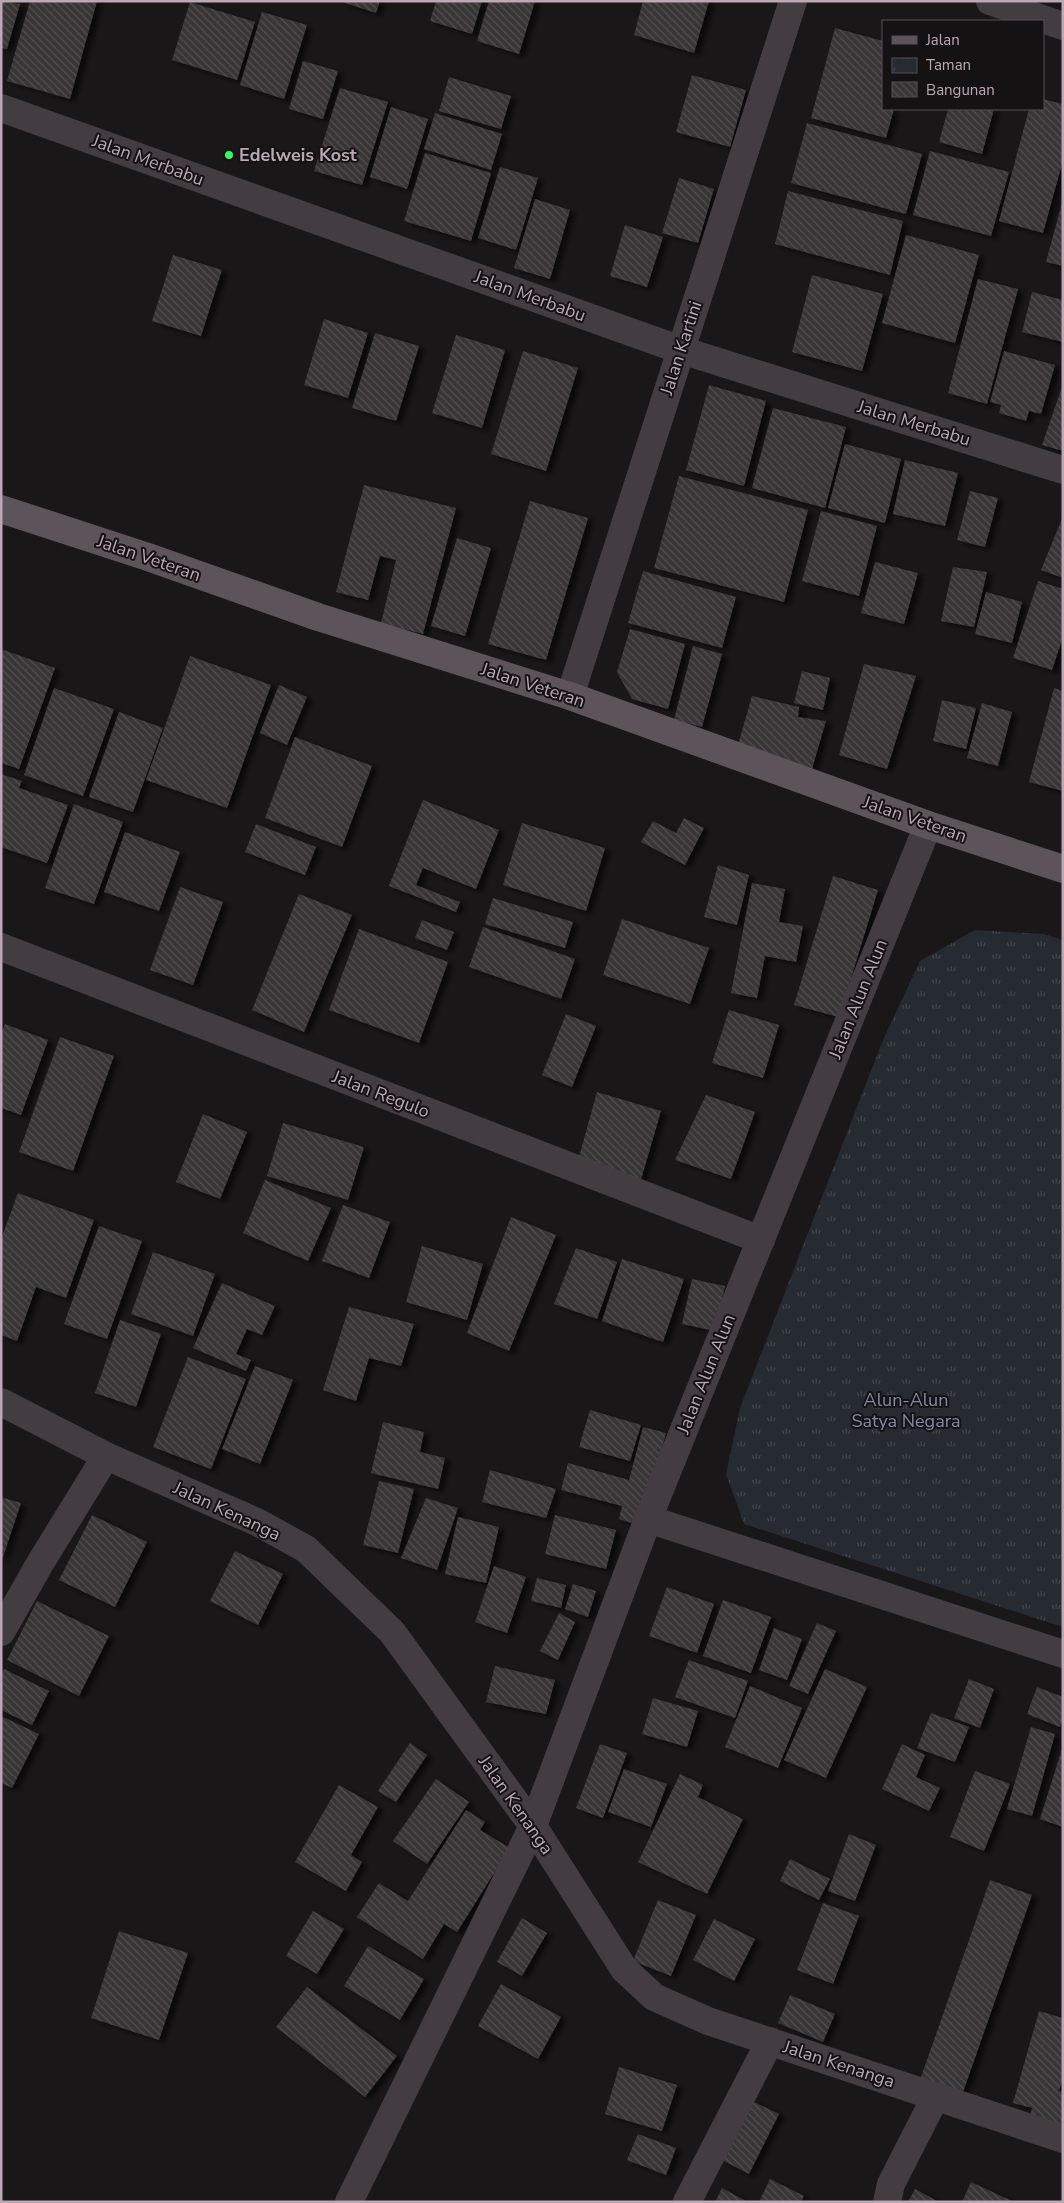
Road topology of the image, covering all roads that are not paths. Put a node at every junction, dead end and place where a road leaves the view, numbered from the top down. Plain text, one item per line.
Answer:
1 (793, 1) edge
2 (990, 1) edge
3 (1063, 26) edge
4 (1, 108) edge
5 (681, 350) junction
6 (1063, 470) edge
7 (1, 509) edge
8 (570, 696) junction
9 (928, 825) junction
10 (1063, 869) edge
11 (1, 947) edge
12 (761, 1240) junction
13 (1, 1402) edge
14 (106, 1456) junction
15 (648, 1519) junction
16 (1, 1632) edge
17 (1063, 1654) edge
18 (533, 1826) junction
19 (770, 2041) junction
20 (936, 2096) junction
21 (1063, 2139) edge
22 (349, 2202) edge
23 (687, 2202) edge
24 (887, 2202) edge

1 - 5 street, Jalan Kartini
2 - 3 street
4 - 5 street, Jalan Merbabu
5 - 6 street, Jalan Merbabu
5 - 8 street, Jalan Kartini
7 - 8 main road, Jalan Veteran
8 - 9 main road, Jalan Veteran
9 - 10 main road, Jalan Veteran
9 - 12 street, Jalan Alun Alun
11 - 12 street, Jalan Regulo
12 - 15 street, Jalan Alun Alun
13 - 14 street, Jalan Kenanga
14 - 16 street
14 - 18 street, Jalan Kenanga
15 - 17 street
15 - 18 street, Jalan Alun Alun
18 - 19 street, Jalan Kenanga
18 - 22 street, Jalan Alun Alun
19 - 20 street, Jalan Kenanga
19 - 23 street
20 - 21 street, Jalan Kenanga
20 - 24 street

